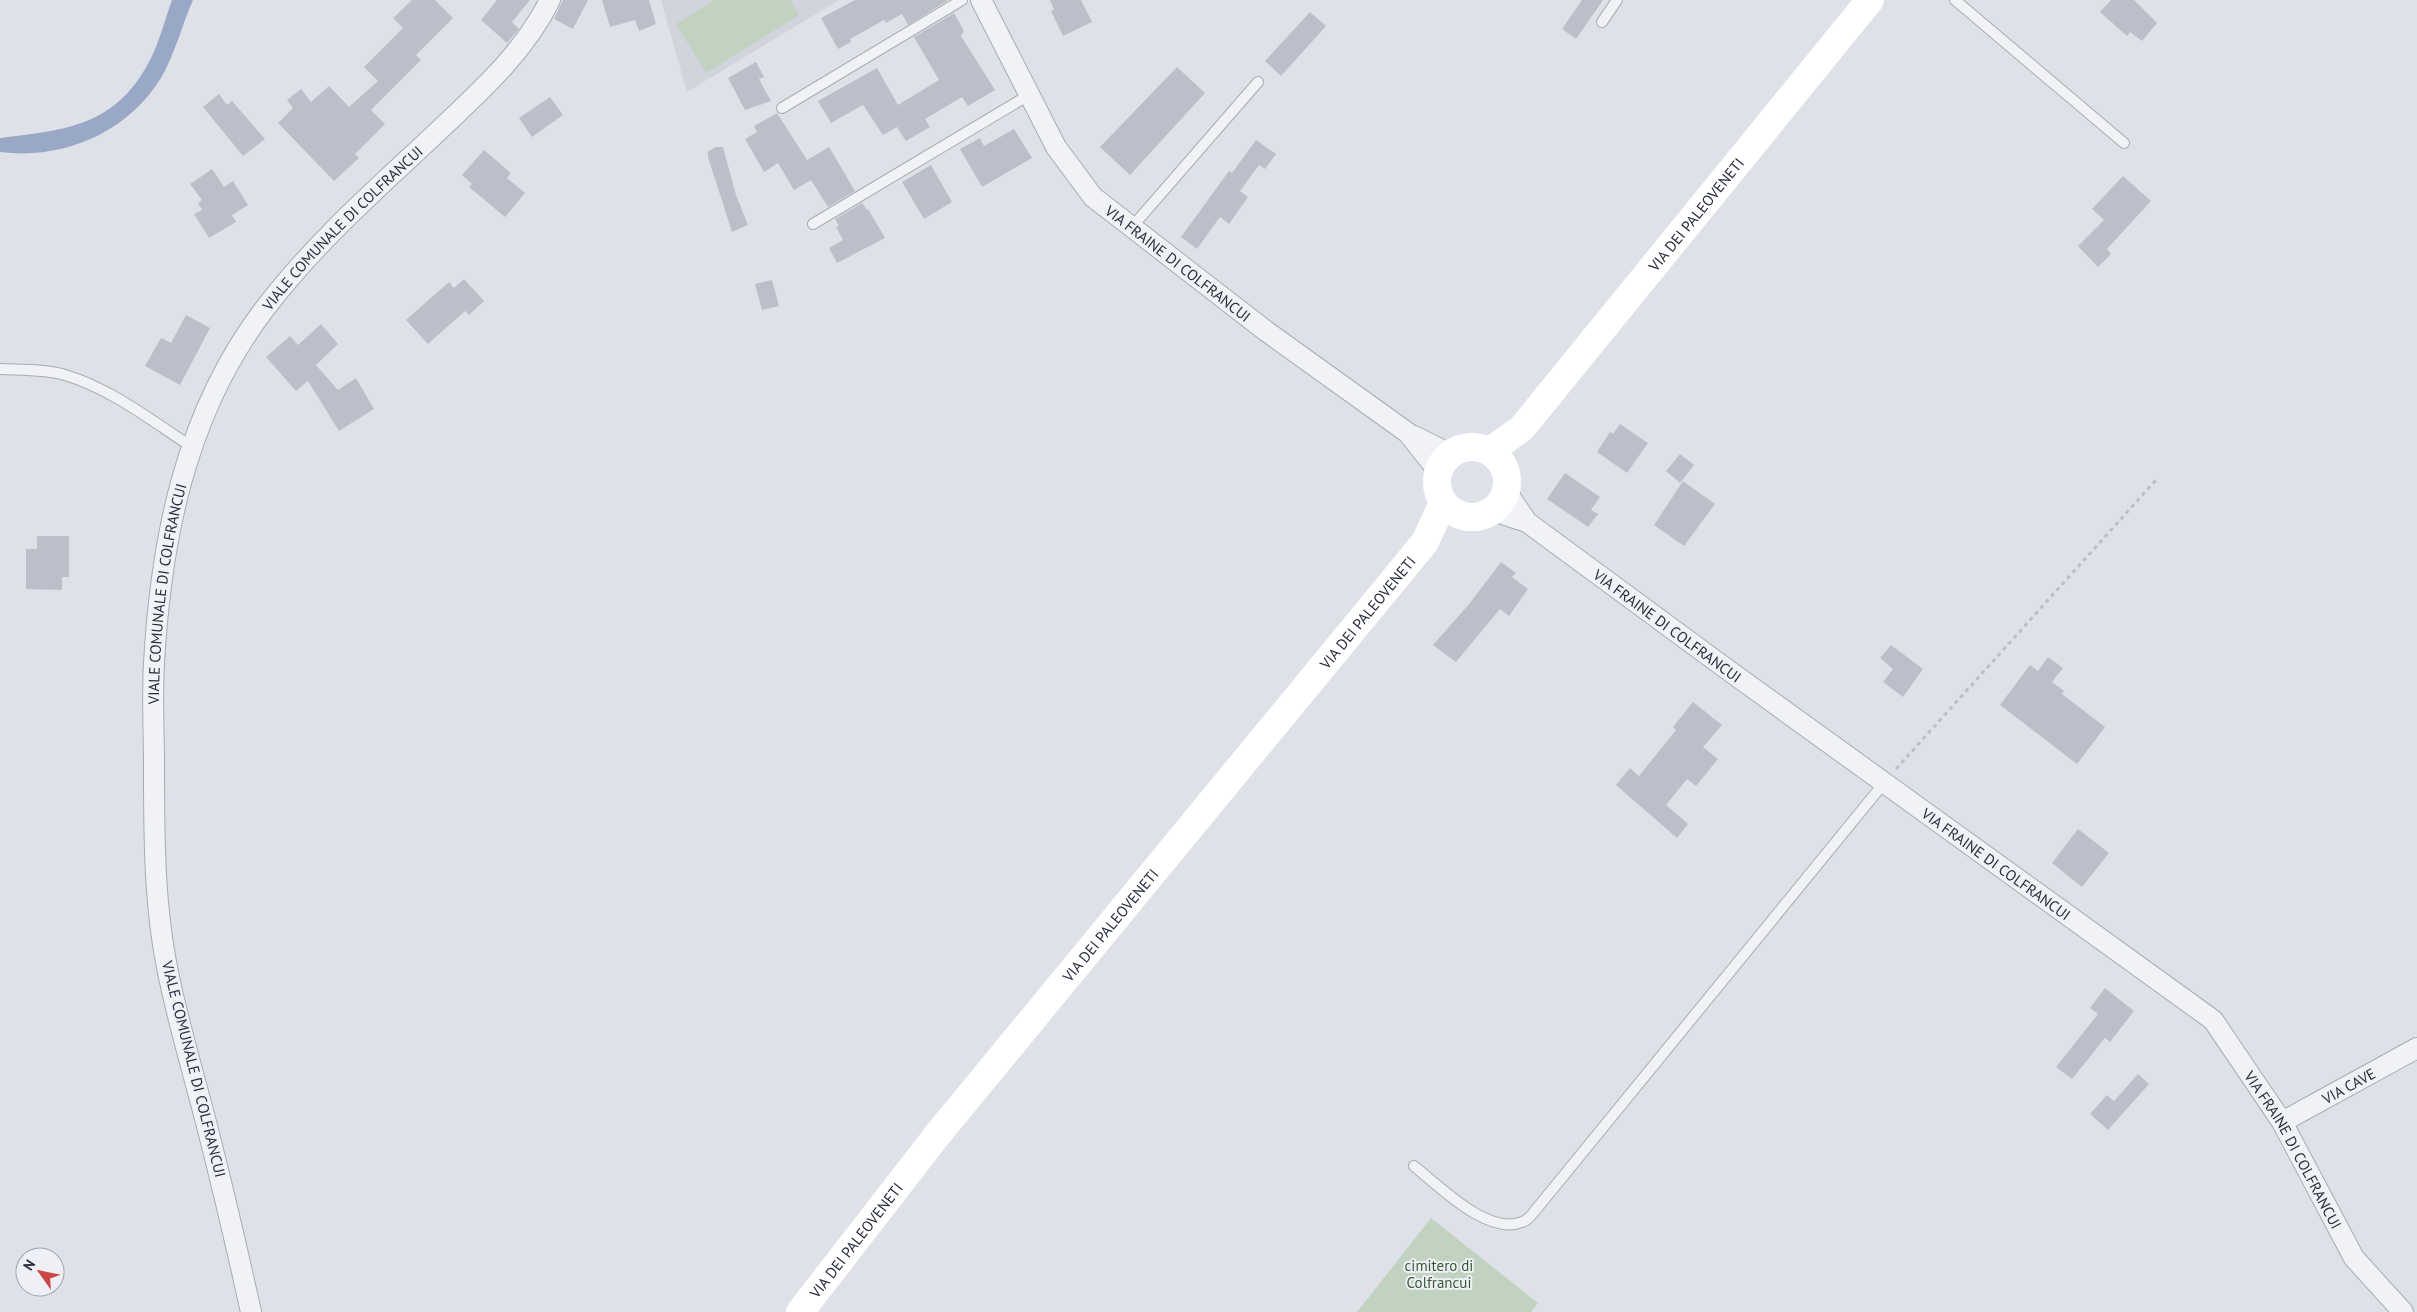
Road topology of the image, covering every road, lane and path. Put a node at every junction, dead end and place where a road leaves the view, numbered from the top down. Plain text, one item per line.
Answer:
1 (550, 0) edge
2 (962, 0) edge
3 (981, 0) edge
4 (1617, 0) edge
5 (1870, 0) edge
6 (1955, 0) edge
7 (1602, 22) dead end
8 (1258, 82) dead end
9 (1029, 95) junction
10 (782, 108) dead end
11 (2124, 143) dead end
12 (813, 224) dead end
13 (1132, 227) junction
14 (0, 369) edge
15 (192, 447) junction
16 (1444, 463) junction
17 (1499, 480) junction
18 (2156, 480) dead end
19 (1452, 509) junction
20 (1884, 783) junction
21 (2417, 1048) edge
22 (2282, 1122) junction
23 (1414, 1166) dead end
24 (252, 1312) edge
25 (800, 1312) edge
26 (2403, 1312) edge

1 - 15 street, VIALE COMUNALE DI COLFRANCUI
2 - 10 lane
3 - 9 street, VIA FRAINE DI COLFRANCUI
4 - 7 lane
5 - 17 main road, VIA DEI PALEOVENETI
6 - 11 lane
8 - 13 lane
9 - 12 lane
9 - 13 street, VIA FRAINE DI COLFRANCUI
13 - 16 street, VIA FRAINE DI COLFRANCUI
14 - 15 lane
15 - 24 street, VIALE COMUNALE DI COLFRANCUI
16 - 17 main road
16 - 19 main road
17 - 19 main road
17 - 20 street, VIA FRAINE DI COLFRANCUI
18 - 20 path
19 - 25 main road, VIA DEI PALEOVENETI
20 - 22 street, VIA FRAINE DI COLFRANCUI
20 - 23 lane
21 - 22 street, VIA CAVE
22 - 26 street, VIA FRAINE DI COLFRANCUI

